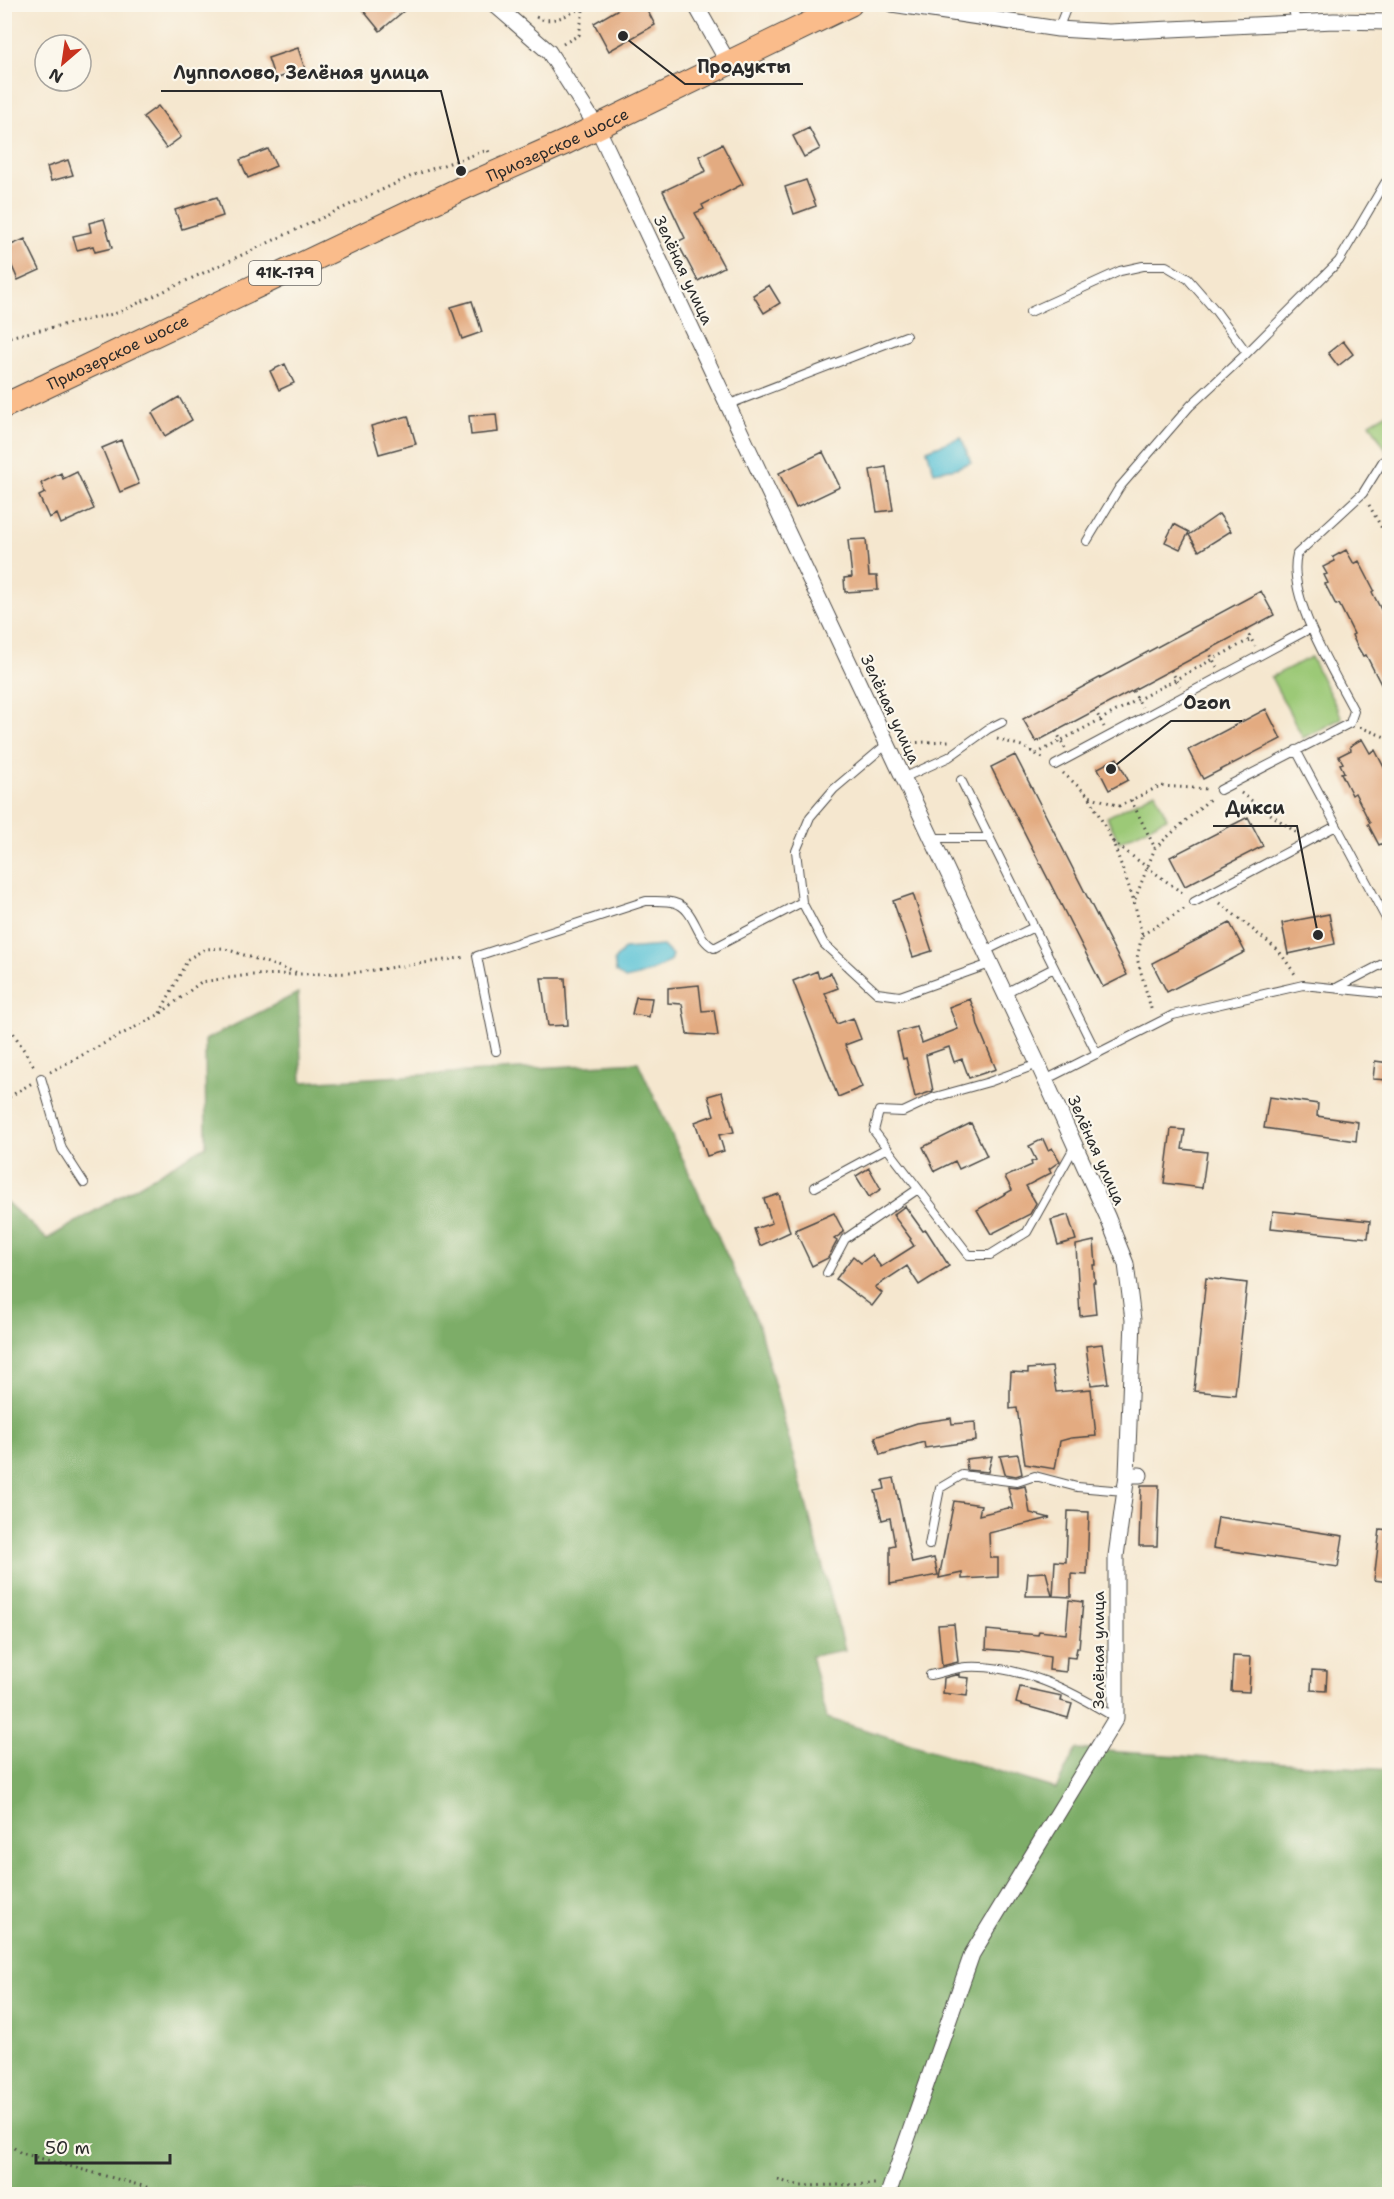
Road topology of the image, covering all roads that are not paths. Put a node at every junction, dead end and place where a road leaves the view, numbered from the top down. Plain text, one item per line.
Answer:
1 (494, 4) edge
2 (694, 4) edge
3 (850, 4) edge
4 (892, 4) edge
5 (1068, 4) edge
6 (1291, 4) edge
7 (1389, 22) edge
8 (1297, 23) junction
9 (1058, 29) junction
10 (729, 64) junction
11 (597, 127) junction
12 (1389, 179) edge
13 (1030, 312) dead end
14 (906, 336) dead end
15 (1247, 353) junction
16 (727, 405) junction
17 (4, 406) edge
18 (1383, 461) dead end
19 (1087, 542) dead end
20 (1311, 628) junction
21 (1002, 722) dead end
22 (888, 744) junction
23 (1296, 750) junction
24 (1055, 765) dead end
25 (903, 778) junction
26 (961, 780) dead end
27 (1220, 790) road end
28 (1336, 826) junction
29 (932, 838) junction
30 (989, 838) junction
31 (802, 902) junction
32 (1194, 902) road end
33 (1389, 926) edge
34 (1034, 927) junction
35 (988, 957) junction
36 (1389, 960) edge
37 (1054, 968) junction
38 (1337, 988) junction
39 (1005, 993) junction
40 (1389, 994) edge
41 (496, 1051) dead end
42 (1097, 1054) junction
43 (1038, 1064) junction
44 (41, 1078) road end
45 (1045, 1080) junction
46 (1075, 1146) junction
47 (887, 1148) junction
48 (84, 1183) dead end
49 (816, 1186) dead end
50 (918, 1189) junction
51 (827, 1274) dead end
52 (1124, 1491) junction
53 (929, 1545) dead end
54 (930, 1675) dead end
55 (1116, 1718) junction
56 (890, 2188) edge

1 - 11 street, Зелёная улица
2 - 10 street
3 - 10 main road, Приозерское шоссе / 41К-179
4 - 9 street
5 - 9 lane
6 - 8 lane
7 - 8 street
8 - 9 street
10 - 11 main road, Приозерское шоссе / 41К-179
11 - 16 street, Зелёная улица
11 - 17 main road, Приозерское шоссе / 41К-179
12 - 15 lane
13 - 15 lane
14 - 16 lane
15 - 19 lane
16 - 22 street, Зелёная улица
18 - 20 lane
20 - 23 lane
20 - 24 lane
21 - 25 lane
22 - 25 street, Зелёная улица
22 - 31 lane
23 - 27 lane
23 - 28 lane
25 - 29 street, Зелёная улица
26 - 30 lane
28 - 32 lane
28 - 33 lane
29 - 30 lane
29 - 35 street, Зелёная улица
30 - 34 lane
31 - 35 lane
31 - 41 lane
34 - 35 lane
34 - 37 lane
35 - 39 street, Зелёная улица
36 - 38 lane
37 - 39 lane
37 - 42 lane
38 - 40 lane
38 - 42 lane
39 - 43 street, Зелёная улица
42 - 45 lane
43 - 45 street, Зелёная улица
43 - 47 lane
44 - 48 lane
45 - 46 street, Зелёная улица
46 - 50 lane
46 - 52 street, Зелёная улица
47 - 49 lane
47 - 50 lane
50 - 51 lane
52 - 53 lane
52 - 55 street, Зелёная улица
54 - 55 lane
55 - 56 street

